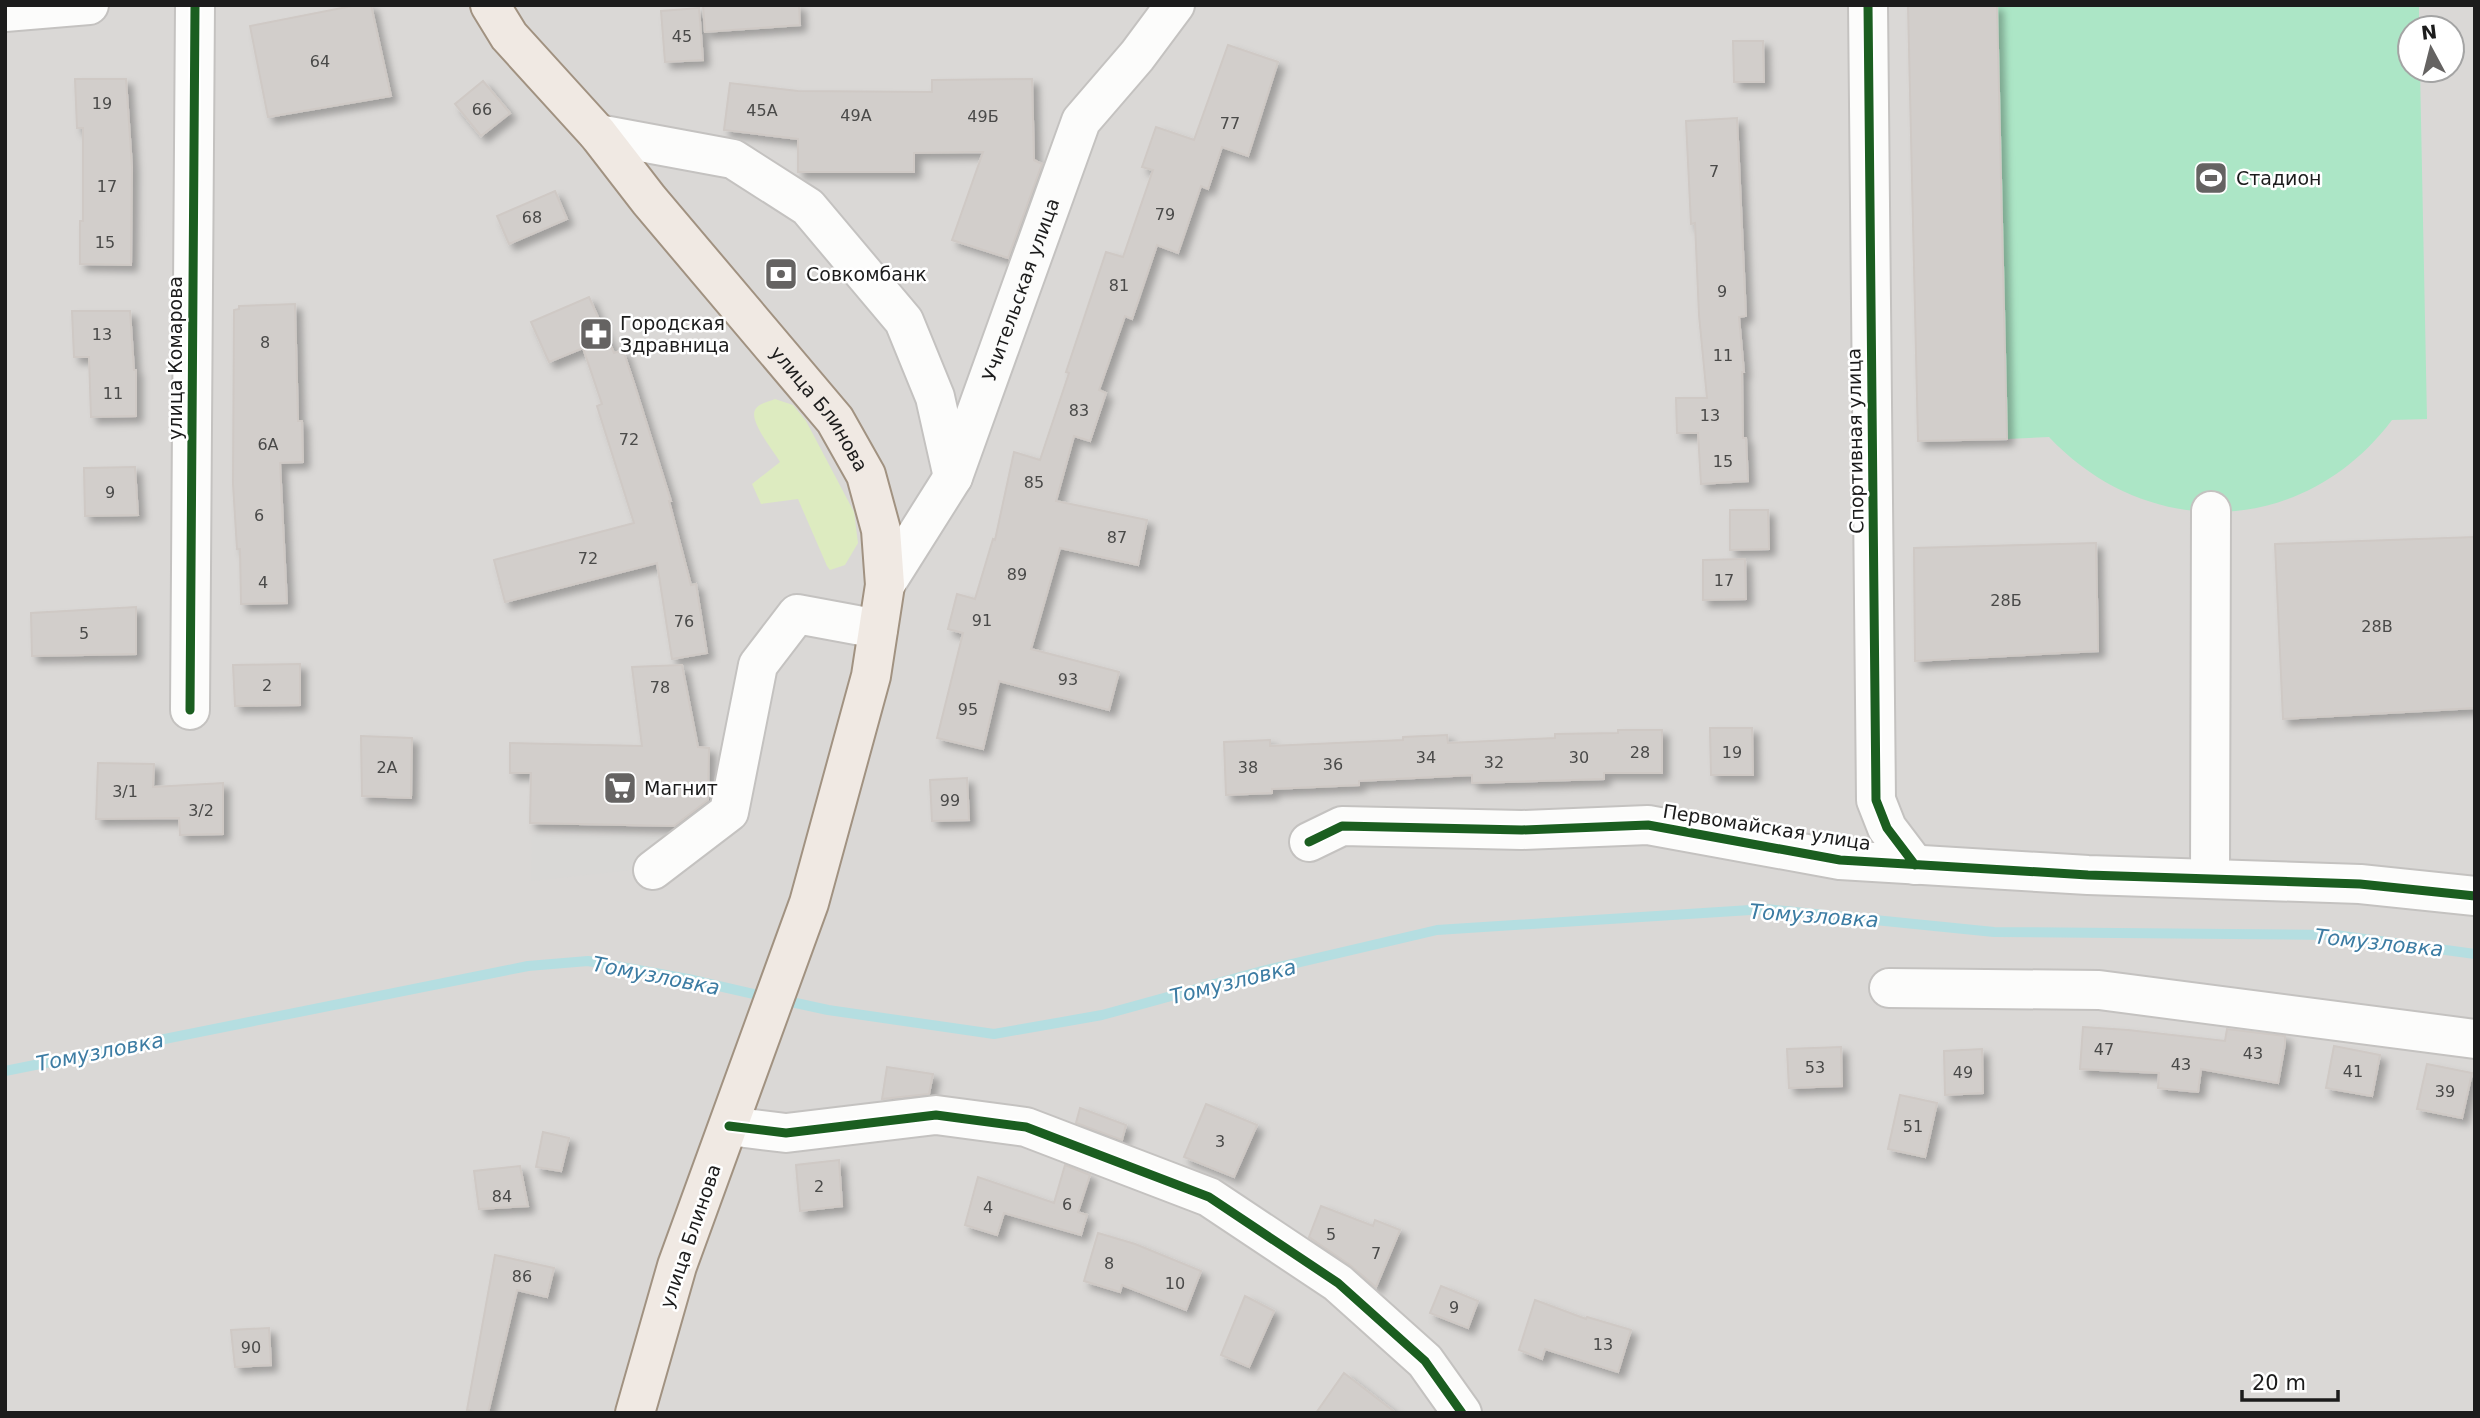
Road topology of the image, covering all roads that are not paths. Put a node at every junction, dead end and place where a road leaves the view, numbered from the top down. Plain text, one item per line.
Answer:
1 (89, 5) edge
2 (195, 5) edge
3 (490, 5) edge
4 (1175, 5) edge
5 (1868, 5) edge
6 (5, 12) edge
7 (597, 134) junction
8 (953, 477) junction
9 (2211, 512) dead end
10 (885, 585) junction
11 (878, 629) junction
12 (190, 710) dead end
13 (1309, 842) dead end
14 (1915, 865) junction
15 (653, 870) dead end
16 (2210, 879) junction
17 (2475, 896) edge
18 (1889, 988) dead end
19 (2475, 1039) edge
20 (729, 1126) junction
21 (635, 1413) edge
22 (1462, 1413) edge

1 - 6 street
2 - 12 street, улица Комарова
3 - 7 main road, улица Блинова
4 - 8 street, Учительская улица
5 - 14 street, Спортивная улица
7 - 8 street
7 - 10 main road, улица Блинова
8 - 10 street, Учительская улица
9 - 16 street
10 - 11 main road, улица Блинова
11 - 15 street
11 - 20 main road, улица Блинова
13 - 14 street, Первомайская улица
14 - 16 street, Первомайская улица
16 - 17 street, Первомайская улица
18 - 19 street
20 - 21 main road, улица Блинова
20 - 22 street

